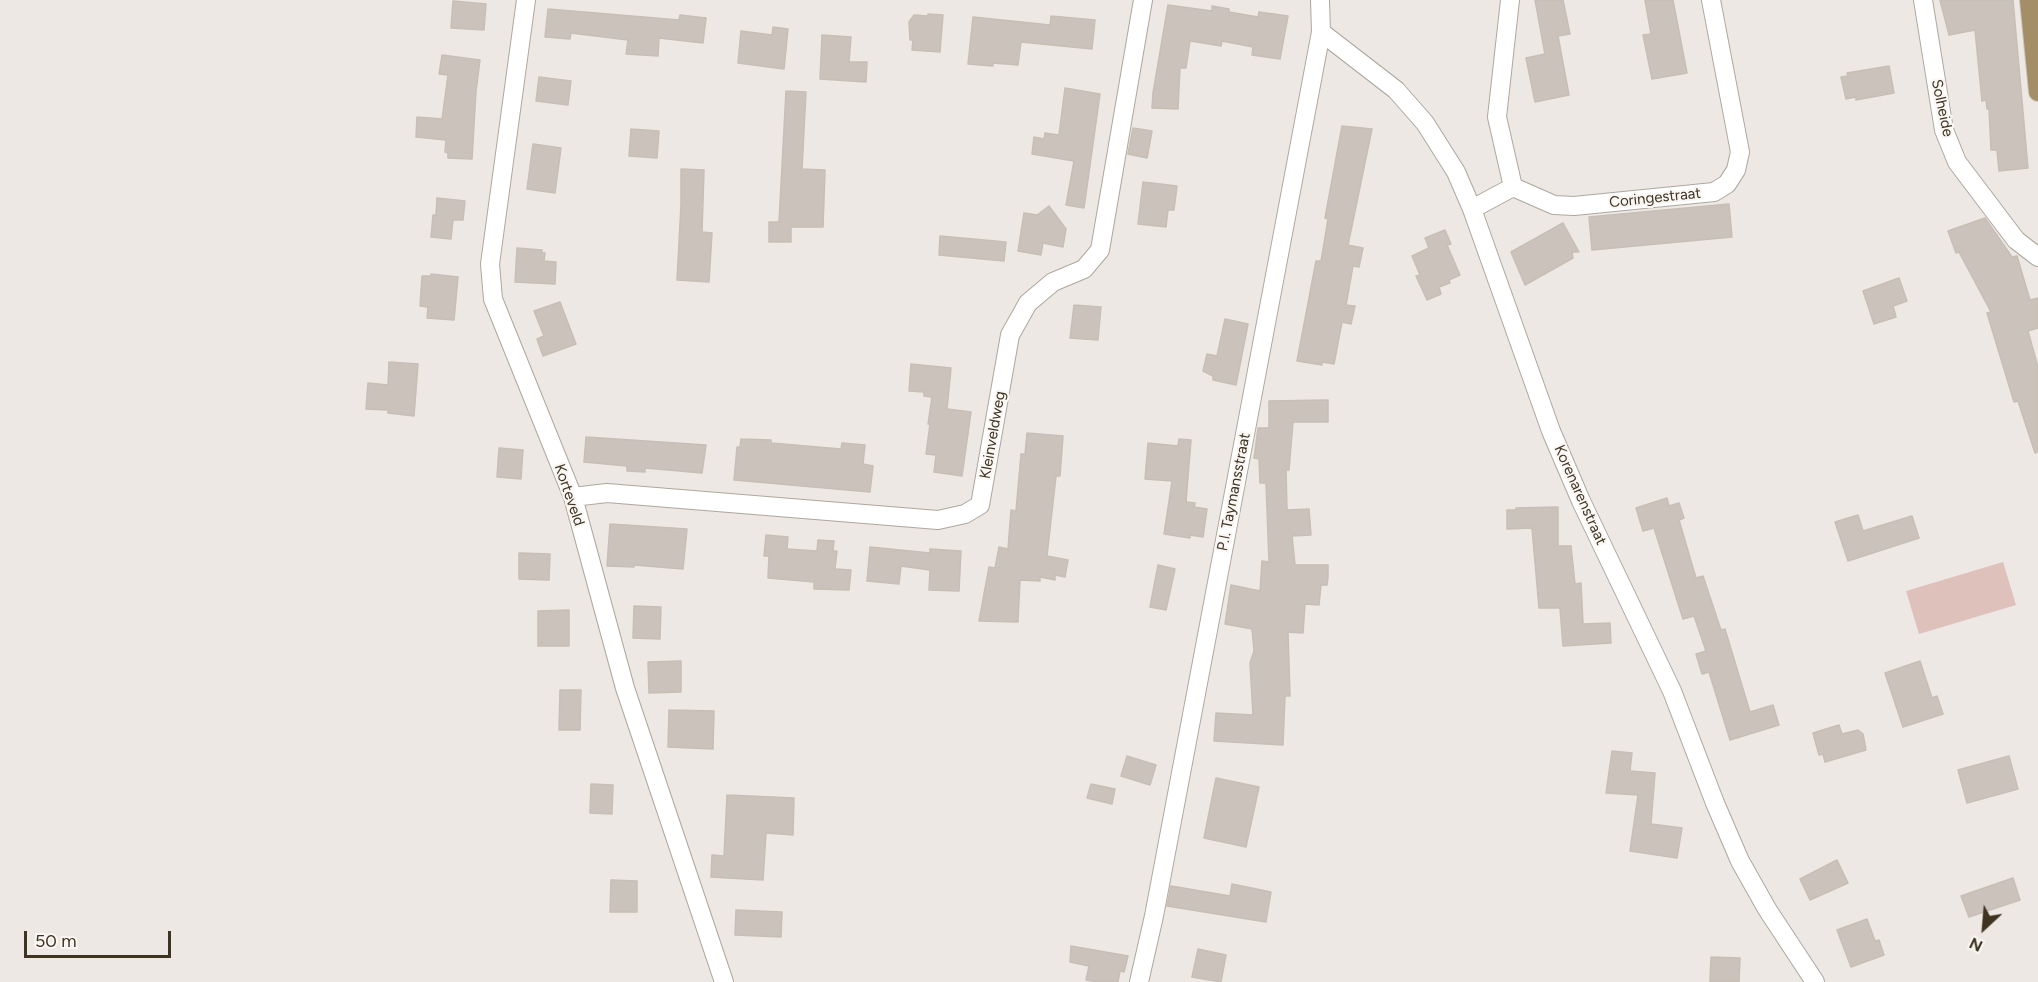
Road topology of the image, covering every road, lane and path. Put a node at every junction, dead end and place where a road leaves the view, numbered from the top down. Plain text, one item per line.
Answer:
1 (526, 0) edge
2 (1143, 0) edge
3 (1320, 0) edge
4 (1510, 0) edge
5 (1711, 0) edge
6 (1923, 0) edge
7 (2029, 0) edge
8 (1322, 32) junction
9 (2038, 92) edge
10 (1513, 187) junction
11 (1472, 209) junction
12 (2038, 256) edge
13 (573, 496) junction
14 (724, 982) edge
15 (1139, 982) edge
16 (1815, 982) edge

1 - 13 street, Korteveld
2 - 13 street, Kleinveldweg
3 - 8 street, P.I. Taymansstraat
4 - 10 street
5 - 10 street, Coringestraat
6 - 12 street, Solheide
7 - 9 main road
8 - 11 street, Korenarenstraat
8 - 15 street, P.I. Taymansstraat
10 - 11 street
11 - 16 street, Korenarenstraat
13 - 14 street, Korteveld

